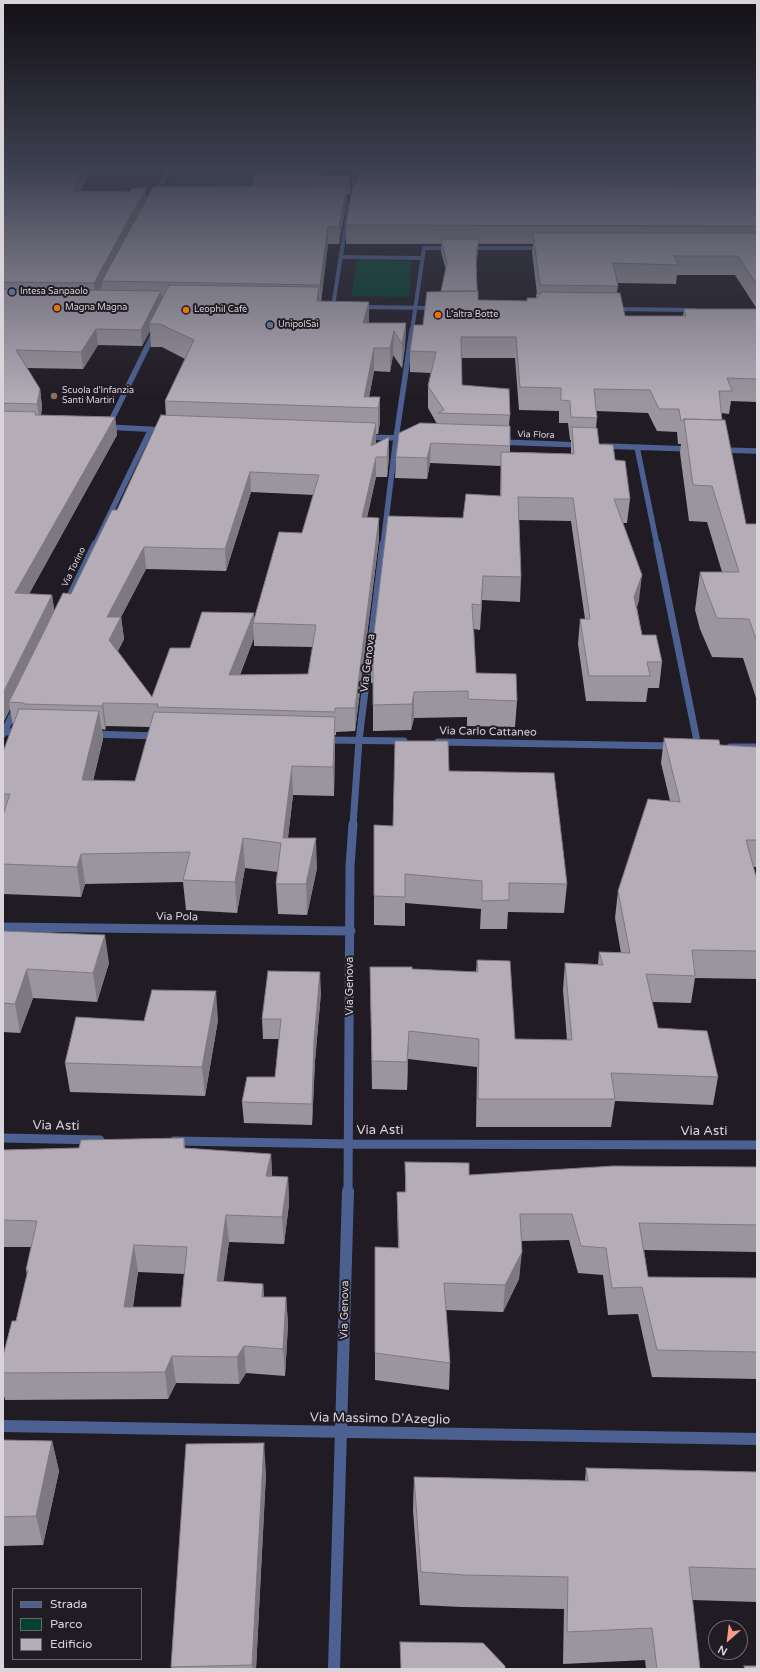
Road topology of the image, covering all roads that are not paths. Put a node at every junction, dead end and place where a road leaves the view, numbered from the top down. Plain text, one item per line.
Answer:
1 (344, 245) edge
2 (456, 248) edge
3 (464, 248) edge
4 (551, 248) edge
5 (342, 257) junction
6 (423, 258) junction
7 (326, 306) edge
8 (333, 306) junction
9 (340, 306) edge
10 (356, 306) edge
11 (417, 308) junction
12 (445, 308) edge
13 (606, 309) edge
14 (698, 310) edge
15 (157, 328) edge
16 (100, 427) edge
17 (107, 427) junction
18 (151, 430) junction
19 (175, 430) edge
20 (357, 437) edge
21 (396, 438) junction
22 (403, 439) edge
23 (496, 442) edge
24 (590, 446) edge
25 (598, 446) edge
26 (637, 448) junction
27 (693, 449) edge
28 (717, 450) edge
29 (757, 451) edge
30 (62, 611) edge
31 (18, 704) edge
32 (3, 733) edge
33 (26, 733) edge
34 (81, 734) edge
35 (168, 736) edge
36 (317, 740) edge
37 (359, 740) junction
38 (411, 741) edge
39 (427, 742) edge
40 (720, 746) edge
41 (757, 747) edge
42 (3, 927) edge
43 (351, 931) junction
44 (3, 1138) edge
45 (114, 1140) edge
46 (161, 1141) edge
47 (349, 1144) junction
48 (757, 1146) edge
49 (3, 1426) edge
50 (342, 1433) junction
51 (757, 1439) edge
52 (334, 1669) edge

1 - 5 street
2 - 6 street, Via Genova
3 - 4 street
5 - 6 street
5 - 8 street
6 - 11 street, Via Genova
7 - 8 street
8 - 9 street
10 - 11 street
11 - 12 street
11 - 21 street, Via Genova
13 - 14 street
15 - 17 street
16 - 17 street
17 - 18 street
18 - 19 street
18 - 30 street, Via Torino
20 - 21 street
21 - 22 street
21 - 37 street, Via Genova
23 - 24 street, Via Flora
25 - 26 street
26 - 27 street
26 - 39 street, Via Carlo Cattaneo
28 - 29 street
31 - 32 street
32 - 33 street
34 - 35 street
36 - 37 street
37 - 38 street
37 - 43 street, Via Genova
40 - 41 street
42 - 43 street, Via Pola
43 - 47 street, Via Genova
44 - 45 street, Via Asti
46 - 47 street, Via Asti
47 - 48 street, Via Asti
47 - 50 street, Via Genova
49 - 50 street, Via Massimo D'Azeglio
50 - 51 street, Via Massimo D'Azeglio
50 - 52 street, Via Genova

